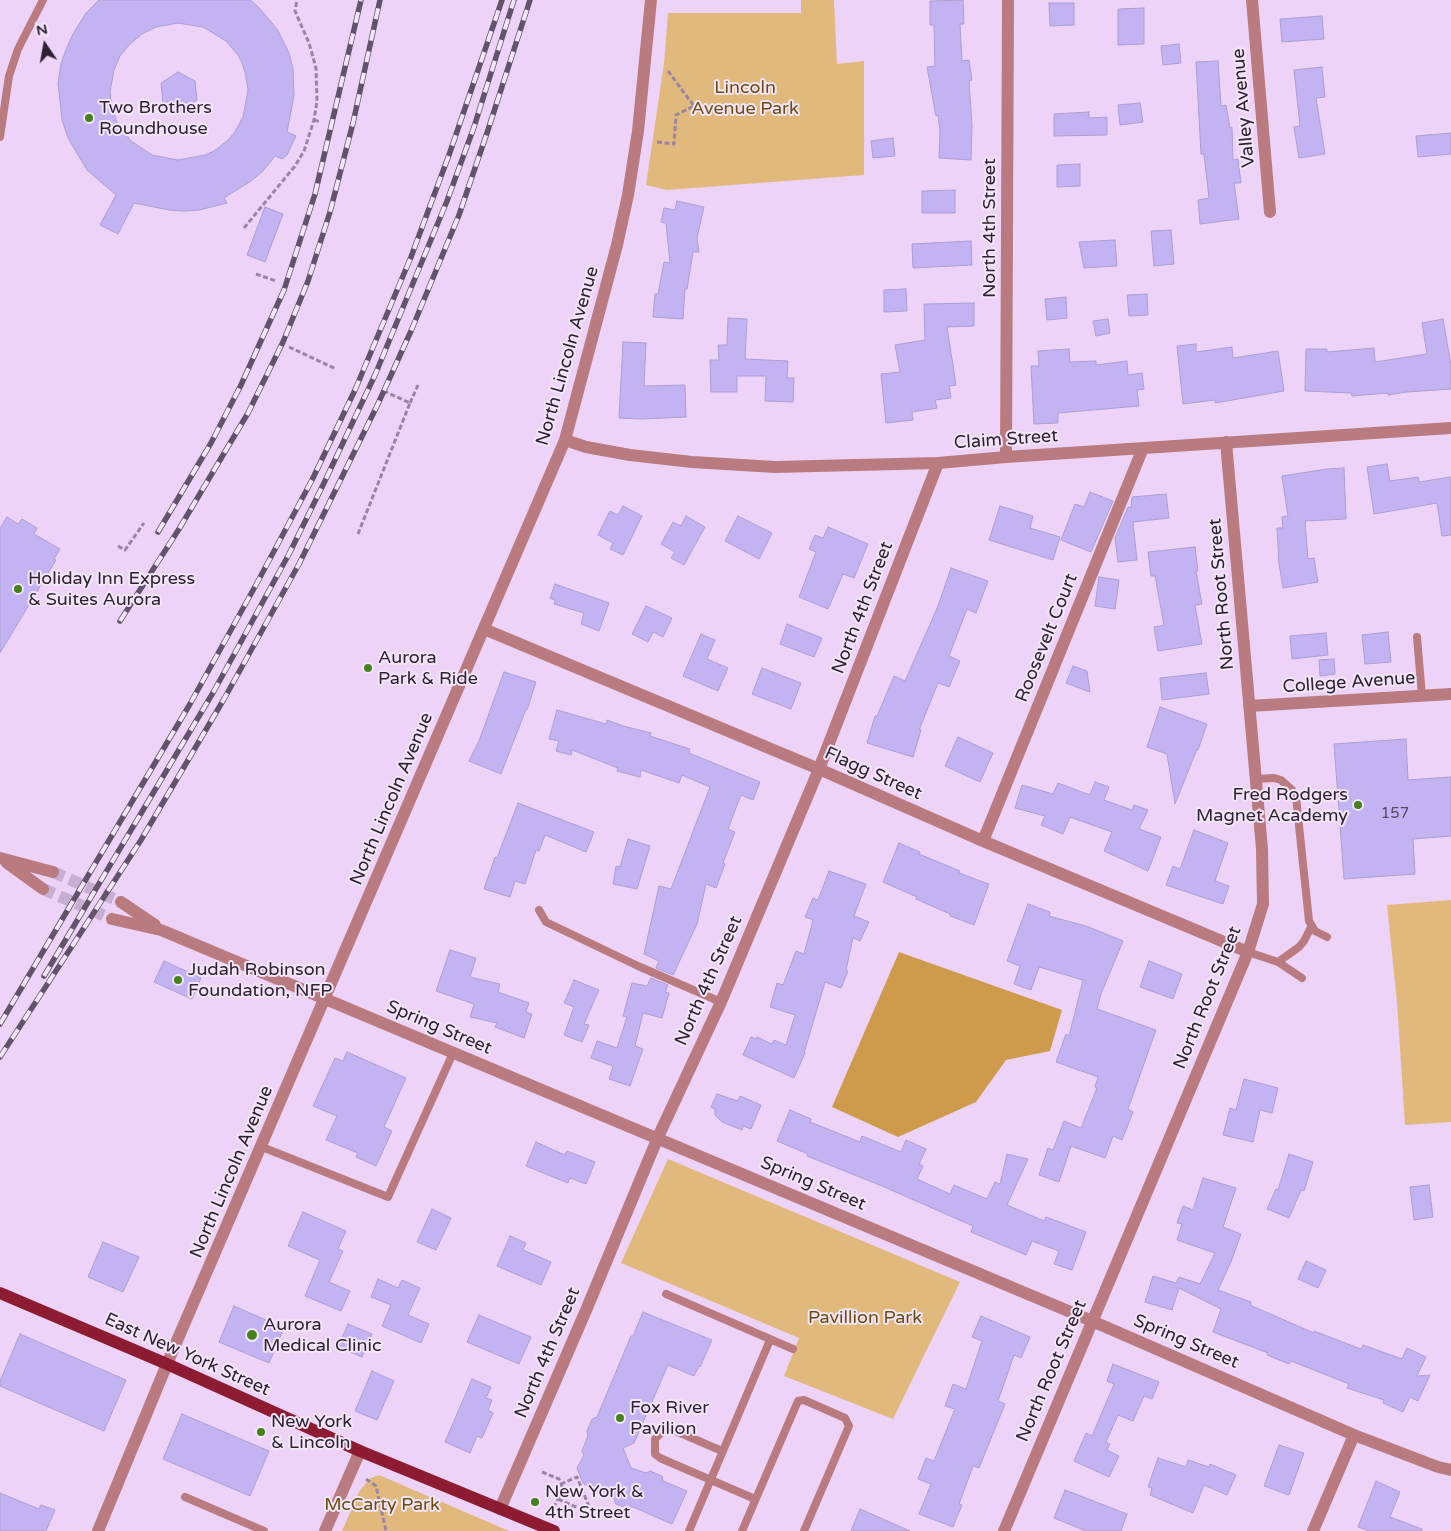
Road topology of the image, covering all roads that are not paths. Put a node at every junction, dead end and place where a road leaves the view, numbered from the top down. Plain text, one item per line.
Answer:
1 (43, 0) edge
2 (651, 0) edge
3 (1008, 0) edge
4 (1252, 0) edge
5 (0, 137) edge
6 (1270, 212) dead end
7 (1451, 428) edge
8 (565, 440) junction
9 (1226, 442) junction
10 (1143, 448) junction
11 (1006, 457) junction
12 (938, 463) junction
13 (484, 629) junction
14 (1417, 637) dead end
15 (1451, 694) edge
16 (1422, 696) junction
17 (1249, 706) junction
18 (819, 769) junction
19 (1255, 779) junction
20 (983, 841) junction
21 (0, 859) edge
22 (53, 872) tunnel mouth
23 (44, 889) tunnel mouth
24 (121, 902) tunnel mouth
25 (538, 910) dead end
26 (112, 919) tunnel mouth
27 (1311, 927) junction
28 (161, 930) junction
29 (1327, 938) dead end
30 (1248, 952) junction
31 (1278, 962) junction
32 (1302, 978) dead end
33 (324, 999) junction
34 (721, 1002) junction
35 (453, 1052) junction
36 (658, 1137) junction
37 (262, 1147) junction
38 (0, 1293) edge
39 (666, 1294) dead end
40 (1092, 1321) junction
41 (770, 1340) junction
42 (793, 1349) dead end
43 (167, 1364) junction
44 (1354, 1434) junction
45 (360, 1451) junction
46 (722, 1451) junction
47 (1451, 1470) edge
48 (710, 1480) junction
49 (184, 1497) dead end
50 (755, 1499) junction
51 (500, 1508) junction
52 (98, 1531) edge
53 (264, 1531) edge
54 (325, 1531) edge
55 (554, 1531) edge
56 (689, 1531) edge
57 (742, 1531) edge
58 (804, 1531) edge
59 (1004, 1531) edge
60 (1313, 1531) edge

1 - 5 lane
2 - 8 street, North Lincoln Avenue
3 - 11 street, North 4th Street
4 - 6 street, Valley Avenue
7 - 9 street, Claim Street
8 - 12 street, Claim Street
8 - 13 street, North Lincoln Avenue
9 - 10 street, Claim Street
9 - 17 street, North Root Street
10 - 11 street, Claim Street
10 - 20 street, Roosevelt Court
11 - 12 street, Claim Street
12 - 18 street, North 4th Street
13 - 18 street, Flagg Street
13 - 33 street, North Lincoln Avenue
14 - 16 lane
15 - 16 street, College Avenue
16 - 17 street, College Avenue
17 - 19 street, North Root Street
18 - 20 street, Flagg Street
18 - 34 street, North 4th Street
19 - 27 lane
19 - 30 street, North Root Street
20 - 30 street, Flagg Street
21 - 22 street
21 - 23 street
24 - 28 street, Spring Street
25 - 34 lane
26 - 28 street, Spring Street
27 - 29 lane
27 - 31 lane
28 - 33 street, Spring Street
30 - 31 lane
30 - 40 street, North Root Street
31 - 32 lane
33 - 35 street, Spring Street
33 - 37 street, North Lincoln Avenue
34 - 36 street, North 4th Street
35 - 36 street, Spring Street
35 - 37 lane
36 - 40 street, Spring Street
36 - 51 street, North 4th Street
37 - 43 street, North Lincoln Avenue
38 - 43 main road, East New York Street
39 - 41 lane
40 - 44 street, Spring Street
40 - 59 street, North Root Street
41 - 42 lane
41 - 46 lane
43 - 45 main road, East New York Street
43 - 52 street, North Lincoln Avenue
44 - 47 street, Spring Street
44 - 60 street
45 - 51 main road, East New York Street
45 - 54 street
46 - 48 lane
46 - 48 lane
48 - 50 lane
48 - 56 lane
49 - 53 lane
50 - 57 lane
50 - 58 lane
51 - 55 main road, East New York Street

